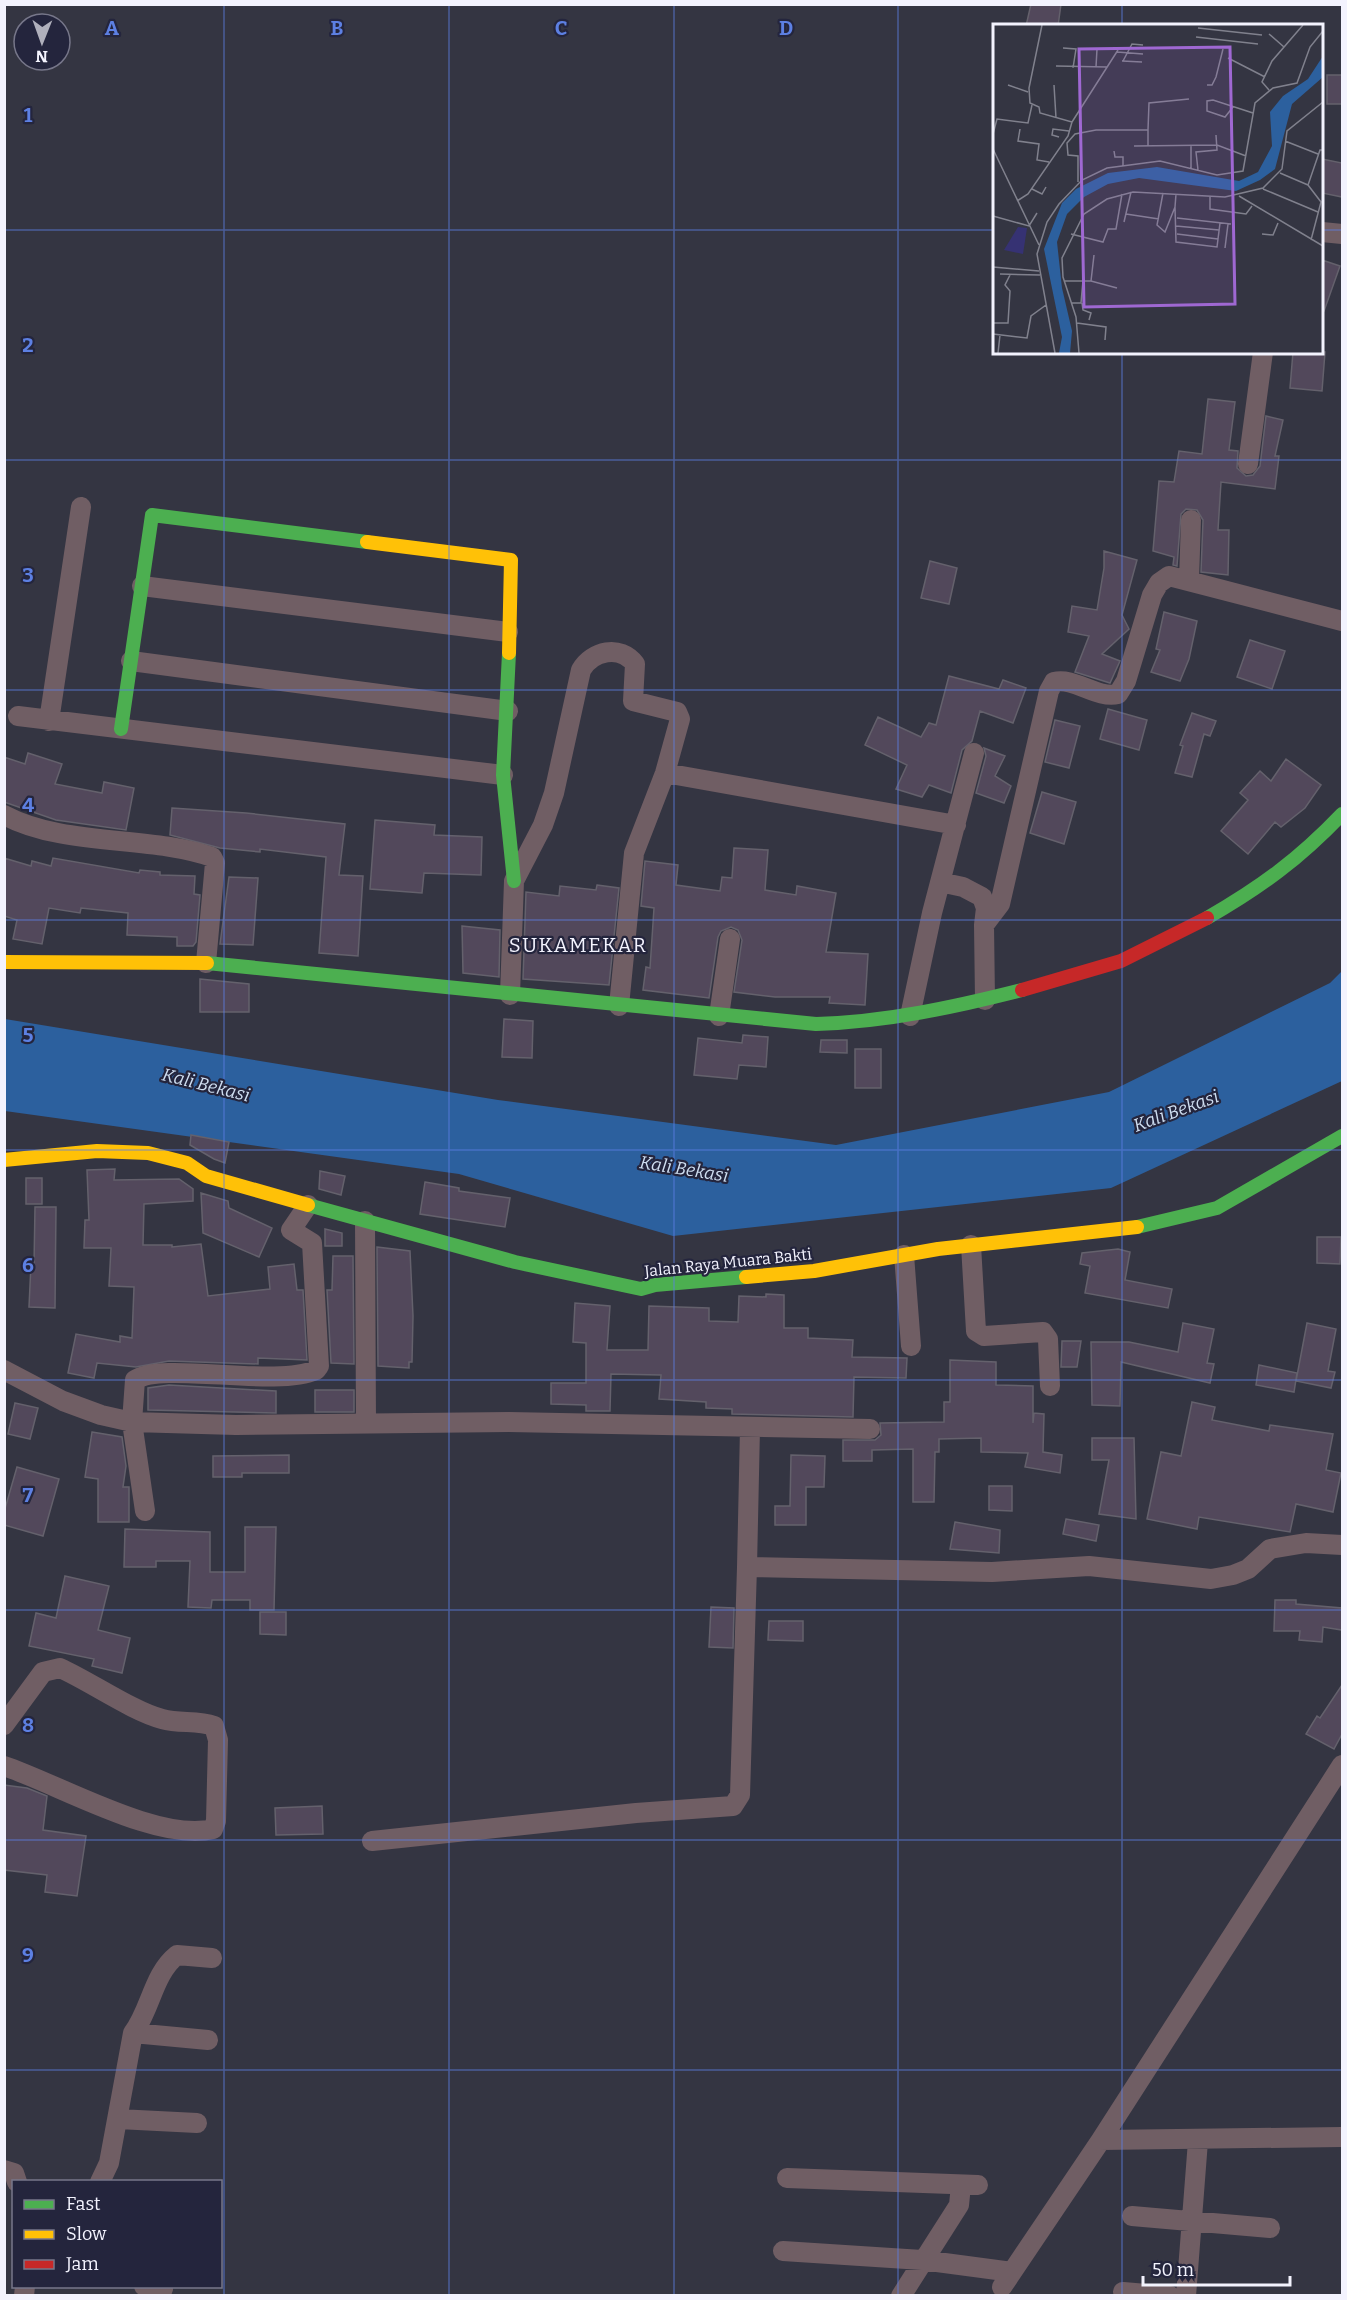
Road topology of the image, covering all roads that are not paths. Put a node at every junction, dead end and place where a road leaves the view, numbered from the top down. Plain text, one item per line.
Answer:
1 (1323, 232) edge
2 (1342, 234) edge
3 (1263, 354) edge
4 (1248, 464) dead end
5 (81, 507) dead end
6 (1191, 520) dead end
7 (1189, 580) junction
8 (142, 586) junction
9 (1342, 621) edge
10 (508, 632) junction
11 (130, 661) junction
12 (508, 711) junction
13 (18, 716) dead end
14 (49, 721) junction
15 (122, 729) junction
16 (974, 753) dead end
17 (665, 773) junction
18 (503, 775) junction
19 (1342, 814) edge
20 (4, 815) edge
21 (956, 825) junction
22 (514, 881) junction
23 (940, 882) junction
24 (984, 925) junction
25 (730, 939) dead end
26 (4, 962) edge
27 (206, 963) junction
28 (510, 994) junction
29 (985, 1000) junction
30 (619, 1006) junction
31 (910, 1016) junction
32 (719, 1017) junction
33 (1342, 1136) edge
34 (4, 1160) edge
35 (308, 1205) junction
36 (365, 1221) junction
37 (971, 1245) junction
38 (904, 1255) junction
39 (911, 1346) dead end
40 (4, 1370) edge
41 (1050, 1386) dead end
42 (132, 1422) junction
43 (366, 1424) junction
44 (750, 1428) junction
45 (870, 1429) dead end
46 (145, 1510) dead end
47 (1342, 1545) edge
48 (747, 1567) junction
49 (4, 1725) edge
50 (1342, 1765) edge
51 (4, 1766) edge
52 (372, 1841) dead end
53 (212, 1958) dead end
54 (133, 2033) junction
55 (208, 2040) dead end
56 (118, 2119) junction
57 (197, 2123) dead end
58 (1342, 2137) edge
59 (1101, 2140) junction
60 (1198, 2140) junction
61 (4, 2170) edge
62 (787, 2178) dead end
63 (17, 2180) edge
64 (100, 2180) edge
65 (1132, 2216) dead end
66 (1192, 2221) junction
67 (1270, 2228) dead end
68 (783, 2251) dead end
69 (922, 2260) junction
70 (1123, 2292) dead end
71 (901, 2295) edge
72 (1170, 2295) edge
73 (1186, 2295) edge

1 - 2 street
3 - 4 street
5 - 14 street
6 - 7 street
7 - 9 street
7 - 24 street
8 - 10 street
8 - 10 street
8 - 11 street
10 - 12 street
11 - 12 street
11 - 15 street
12 - 18 street
13 - 14 street
14 - 15 street
15 - 18 street
16 - 21 street
17 - 21 street
17 - 22 street
17 - 30 street
18 - 22 street
19 - 29 street
20 - 27 street
21 - 23 street
22 - 28 street
23 - 24 street
23 - 31 street
24 - 29 street
25 - 32 street
26 - 27 street
27 - 28 street
28 - 30 street
29 - 31 street
30 - 32 street
31 - 32 street
33 - 37 street, Jalan Raya Muara Bakti
34 - 35 street, Jalan Raya Muara Bakti
35 - 36 street, Jalan Raya Muara Bakti
35 - 42 street
36 - 38 street, Jalan Raya Muara Bakti
36 - 43 street
37 - 38 street, Jalan Raya Muara Bakti
37 - 41 street
38 - 39 street
40 - 42 street
42 - 43 street
42 - 46 street
43 - 44 street
44 - 45 street
44 - 48 street
47 - 48 street
48 - 52 street
49 - 51 street
50 - 59 street
53 - 54 street
54 - 55 street
54 - 56 street
56 - 57 street
56 - 64 street
58 - 60 street
59 - 60 street
59 - 69 street
60 - 66 street
61 - 63 street
62 - 69 street
65 - 66 street
66 - 67 street
66 - 73 street
68 - 69 street
69 - 71 street
70 - 72 street

